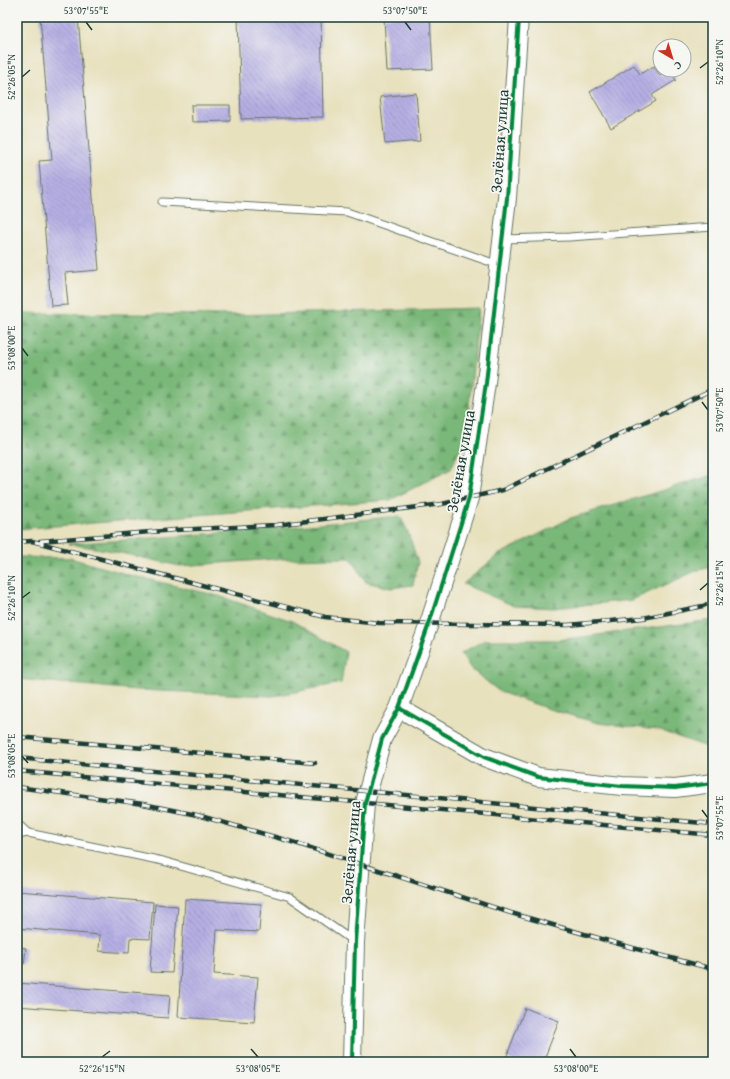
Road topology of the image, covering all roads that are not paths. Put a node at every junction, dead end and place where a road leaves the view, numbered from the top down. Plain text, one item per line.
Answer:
1 (519, 17) edge
2 (162, 202) dead end
3 (713, 227) edge
4 (502, 240) junction
5 (500, 265) junction
6 (399, 708) junction
7 (713, 783) edge
8 (17, 823) edge
9 (28, 833) junction
10 (17, 835) edge
11 (355, 942) junction
12 (352, 1062) edge

1 - 4 street, Зелёная улица
2 - 5 lane
3 - 4 lane
4 - 5 street, Зелёная улица
5 - 6 street, Зелёная улица
6 - 7 street
6 - 11 street, Зелёная улица
8 - 9 lane
9 - 10 lane
9 - 11 lane
11 - 12 street, Зелёная улица

